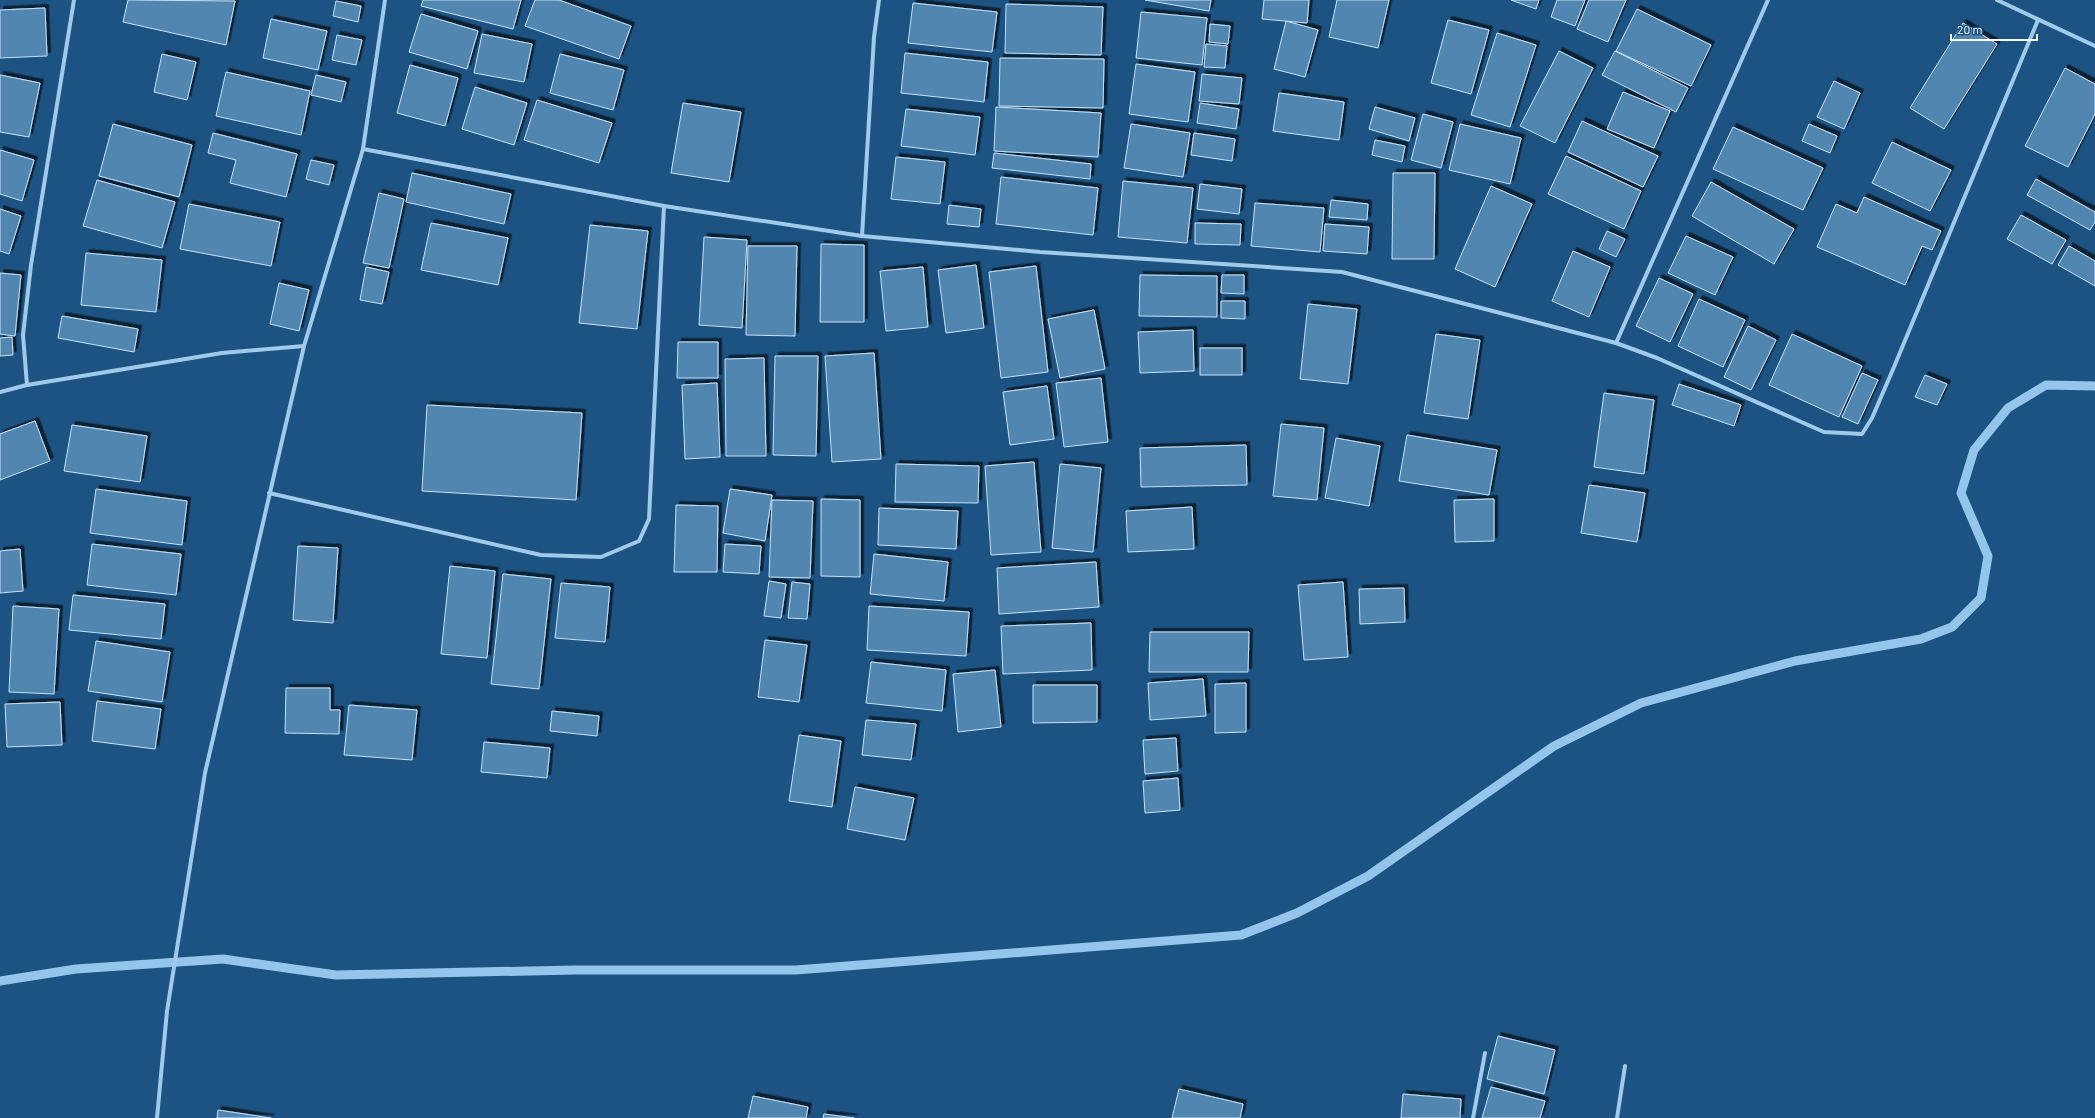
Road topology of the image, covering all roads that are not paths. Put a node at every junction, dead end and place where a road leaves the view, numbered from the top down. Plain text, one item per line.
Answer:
1 (74, 0) edge
2 (385, 0) edge
3 (879, 0) edge
4 (1768, 0) edge
5 (1997, 0) edge
6 (2038, 20) junction
7 (2095, 46) edge
8 (363, 149) junction
9 (664, 206) junction
10 (862, 236) junction
11 (1616, 343) junction
12 (304, 346) junction
13 (27, 385) junction
14 (0, 392) edge
15 (269, 493) junction
16 (1485, 1053) dead end
17 (1625, 1066) dead end
18 (157, 1118) edge
19 (1473, 1118) edge
20 (1617, 1118) edge

1 - 13 street
2 - 8 street
3 - 10 street
4 - 11 street
5 - 6 street
6 - 7 street
6 - 11 street
8 - 9 street
8 - 12 street
9 - 10 street
9 - 15 street
10 - 11 street
12 - 13 street
12 - 15 street
13 - 14 street
15 - 18 street
16 - 19 street
17 - 20 street

